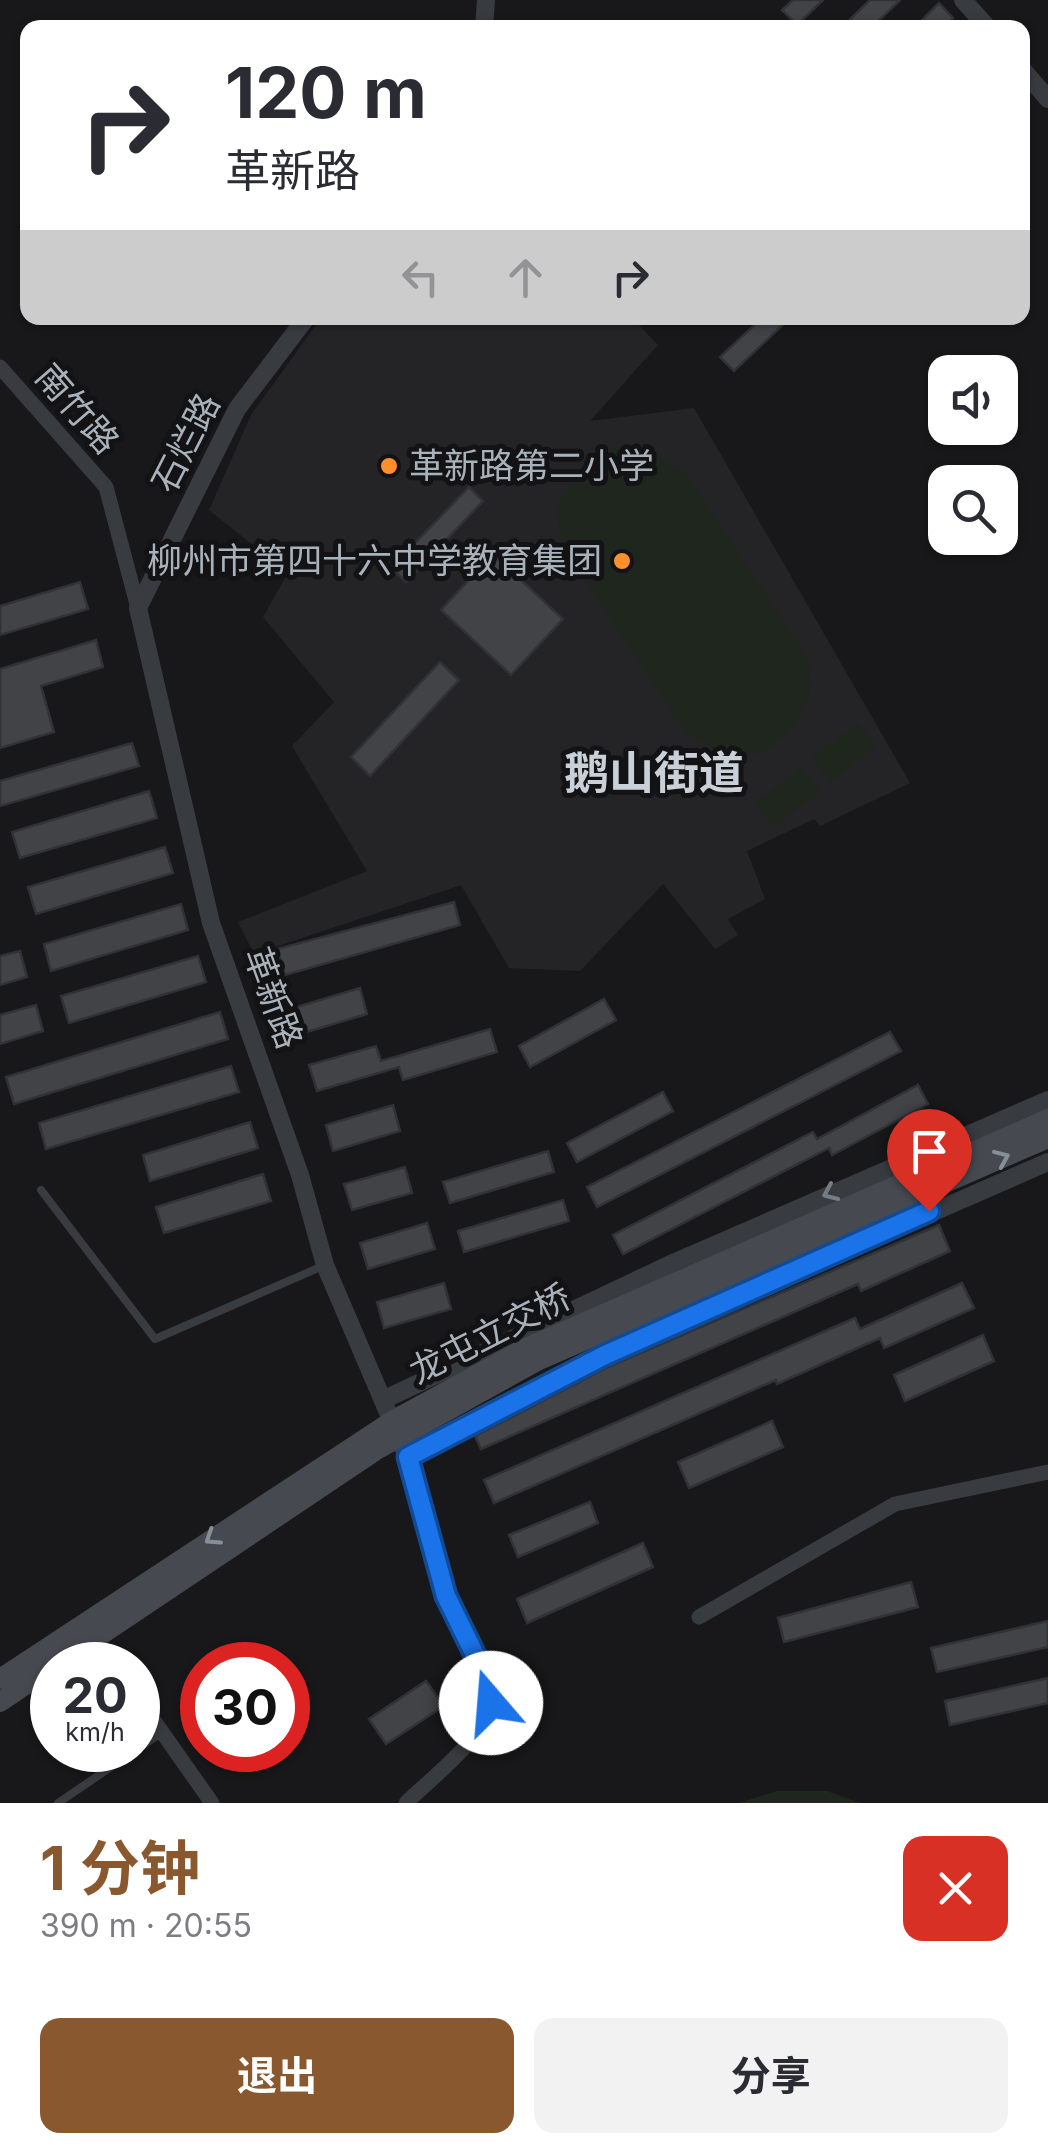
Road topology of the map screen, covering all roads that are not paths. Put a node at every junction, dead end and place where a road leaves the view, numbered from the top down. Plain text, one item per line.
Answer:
1 (963, 0) edge
2 (981, 20) edge
3 (1030, 78) edge
4 (1048, 99) edge
5 (301, 325) edge
6 (0, 367) edge
7 (138, 608) junction
8 (1048, 1100) edge
9 (1048, 1119) edge
10 (1048, 1138) edge
11 (1048, 1162) edge
12 (41, 1190) dead end
13 (325, 1265) junction
14 (383, 1400) junction
15 (408, 1457) junction
16 (1048, 1472) edge
17 (699, 1617) dead end
18 (90, 1642) edge
19 (0, 1679) edge
20 (30, 1682) edge
21 (0, 1702) edge
22 (160, 1729) edge
23 (162, 1732) joint
24 (103, 1772) edge
25 (58, 1803) edge
26 (212, 1803) edge
27 (406, 1803) edge

1 - 2 street
3 - 4 street
5 - 7 street, 石烂路
6 - 7 street, 南竹路
7 - 13 street, 革新路
8 -> 14 street
9 -> 19 main road, 龙屯立交桥
18 -> 10 main road, 龙屯立交桥
11 - 15 street
12 - 13 lane
13 - 14 street, 革新路
14 - 15 street, 革新路
15 - 27 street
16 - 17 street
20 - 21 main road, 龙屯立交桥
22 - 23 street
23 - 26 street
24 - 25 lane

